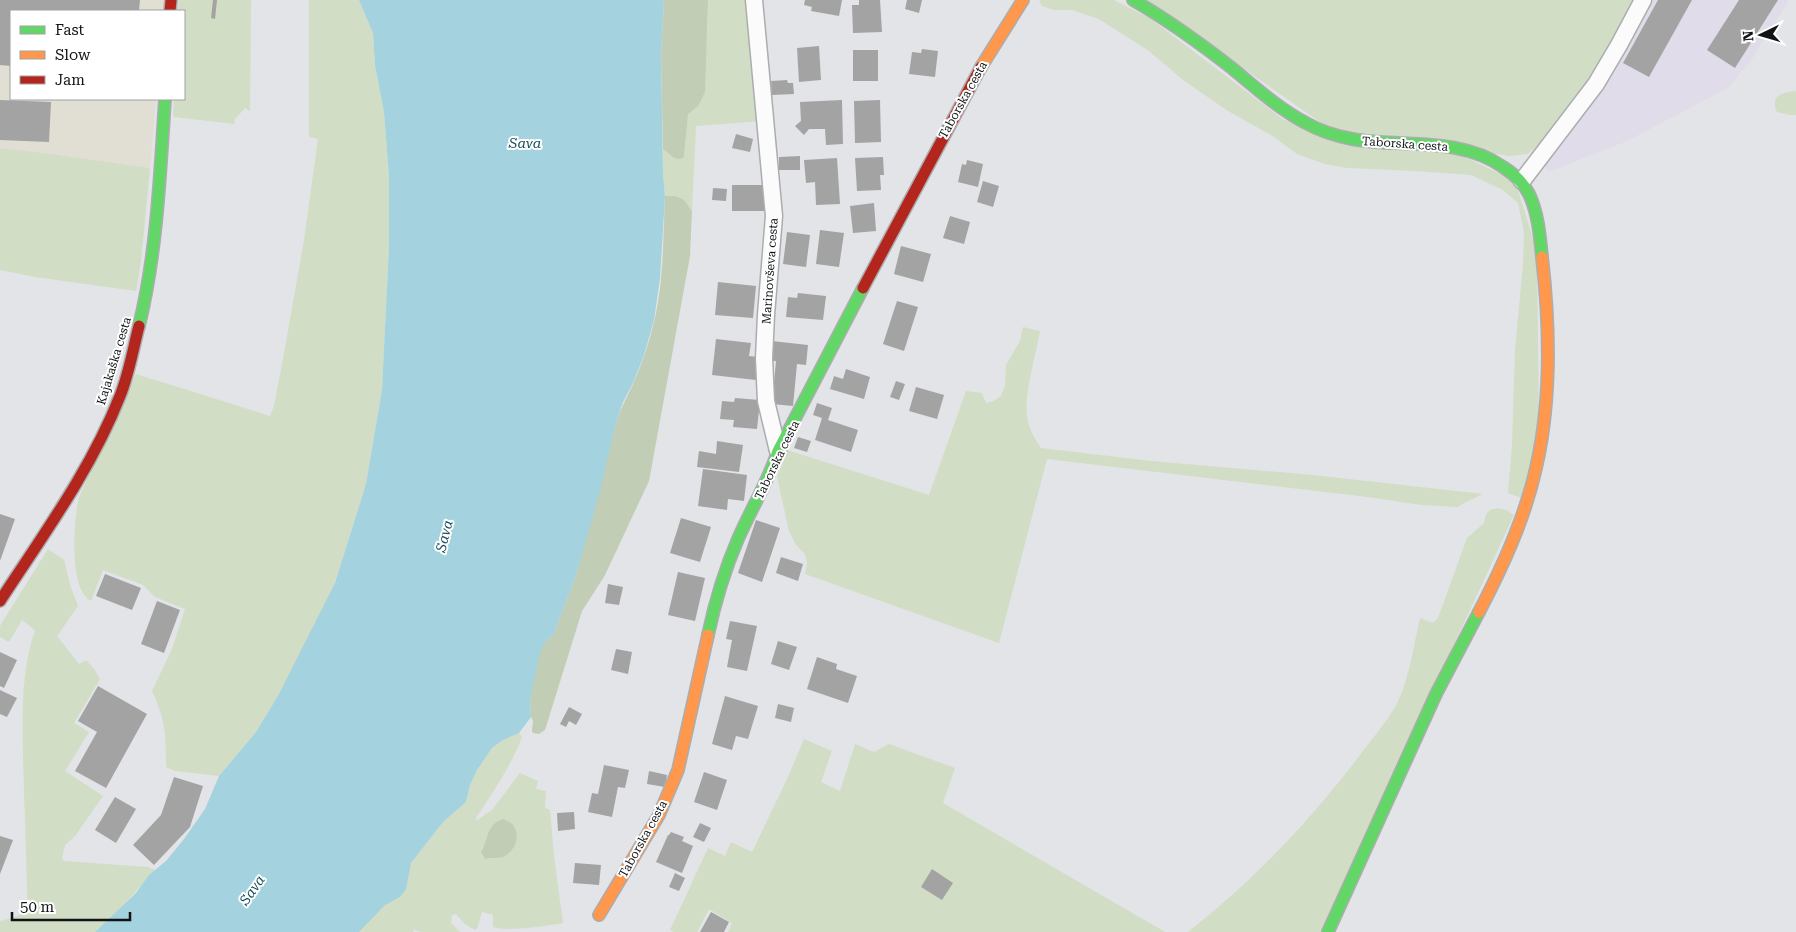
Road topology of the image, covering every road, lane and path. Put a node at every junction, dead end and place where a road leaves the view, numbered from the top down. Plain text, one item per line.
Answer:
1 (754, 0) edge
2 (1023, 0) edge
3 (1133, 0) edge
4 (1643, 0) edge
5 (165, 100) edge
6 (1522, 181) junction
7 (778, 452) junction
8 (0, 601) edge
9 (599, 914) dead end
10 (1328, 932) edge

1 - 7 street, Marinovševa cesta
2 - 7 street, Taborska cesta
3 - 6 street, Taborska cesta
4 - 6 street
5 - 8 street, Kajakaška cesta
6 - 10 street
7 - 9 street, Taborska cesta

